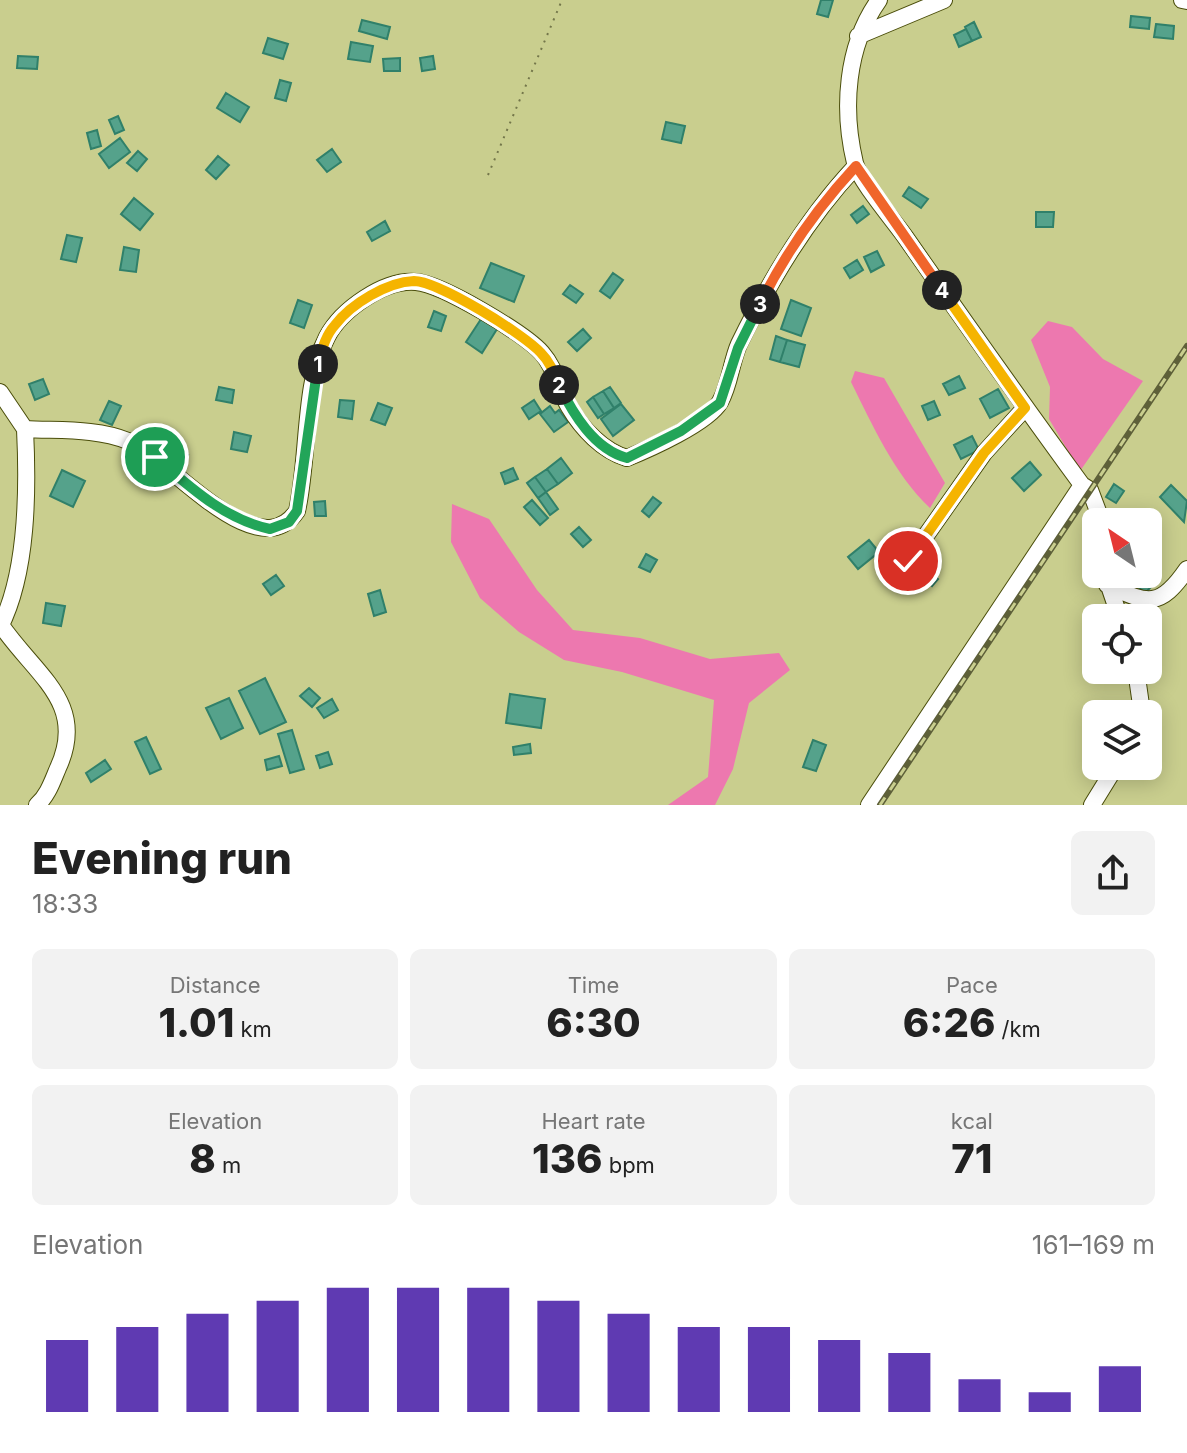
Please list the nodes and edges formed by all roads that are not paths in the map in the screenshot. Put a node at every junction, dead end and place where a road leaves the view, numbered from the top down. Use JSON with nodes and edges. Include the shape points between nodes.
{"nodes":[{"id":1,"x":879,"y":0,"type":"edge"},
{"id":2,"x":944,"y":0,"type":"edge"},
{"id":3,"x":858,"y":36,"type":"junction"},
{"id":4,"x":856,"y":166,"type":"junction"},
{"id":5,"x":0,"y":392,"type":"edge"},
{"id":6,"x":1025,"y":408,"type":"junction"},
{"id":7,"x":25,"y":429,"type":"junction"},
{"id":8,"x":1082,"y":485,"type":"junction"},
{"id":9,"x":1097,"y":508,"type":"edge"},
{"id":10,"x":908,"y":561,"type":"dead end"},
{"id":11,"x":1187,"y":569,"type":"edge"},
{"id":12,"x":1121,"y":588,"type":"edge"},
{"id":13,"x":1,"y":626,"type":"edge"},
{"id":14,"x":1107,"y":780,"type":"edge"},
{"id":15,"x":37,"y":805,"type":"edge"},
{"id":16,"x":869,"y":805,"type":"edge"},
{"id":17,"x":1092,"y":805,"type":"edge"}],
"edges":[{"from":1,"to":3,"type":"street"},
{"from":2,"to":3,"type":"street"},
{"from":3,"to":4,"type":"street","via":[[849,112]]},
{"from":4,"to":6,"type":"street"},
{"from":4,"to":7,"type":"street","via":[[830,194],[772,281],[738,348],[720,403],[681,431],[627,458],[610,454],[570,408],[540,351],[472,306],[413,281],[387,287],[352,308],[326,339],[297,511],[279,527],[260,527],[229,514],[128,440]]},
{"from":5,"to":7,"type":"street"},
{"from":6,"to":8,"type":"street"},
{"from":6,"to":10,"type":"street","via":[[984,453]]},
{"from":7,"to":13,"type":"street","via":[[25,521]]},
{"from":8,"to":9,"type":"street","via":[[1090,490]]},
{"from":8,"to":16,"type":"street"},
{"from":11,"to":12,"type":"street","via":[[1156,599],[1144,602]]},
{"from":13,"to":15,"type":"street","via":[[68,716],[68,747],[46,797]]},
{"from":14,"to":17,"type":"street"}]}
